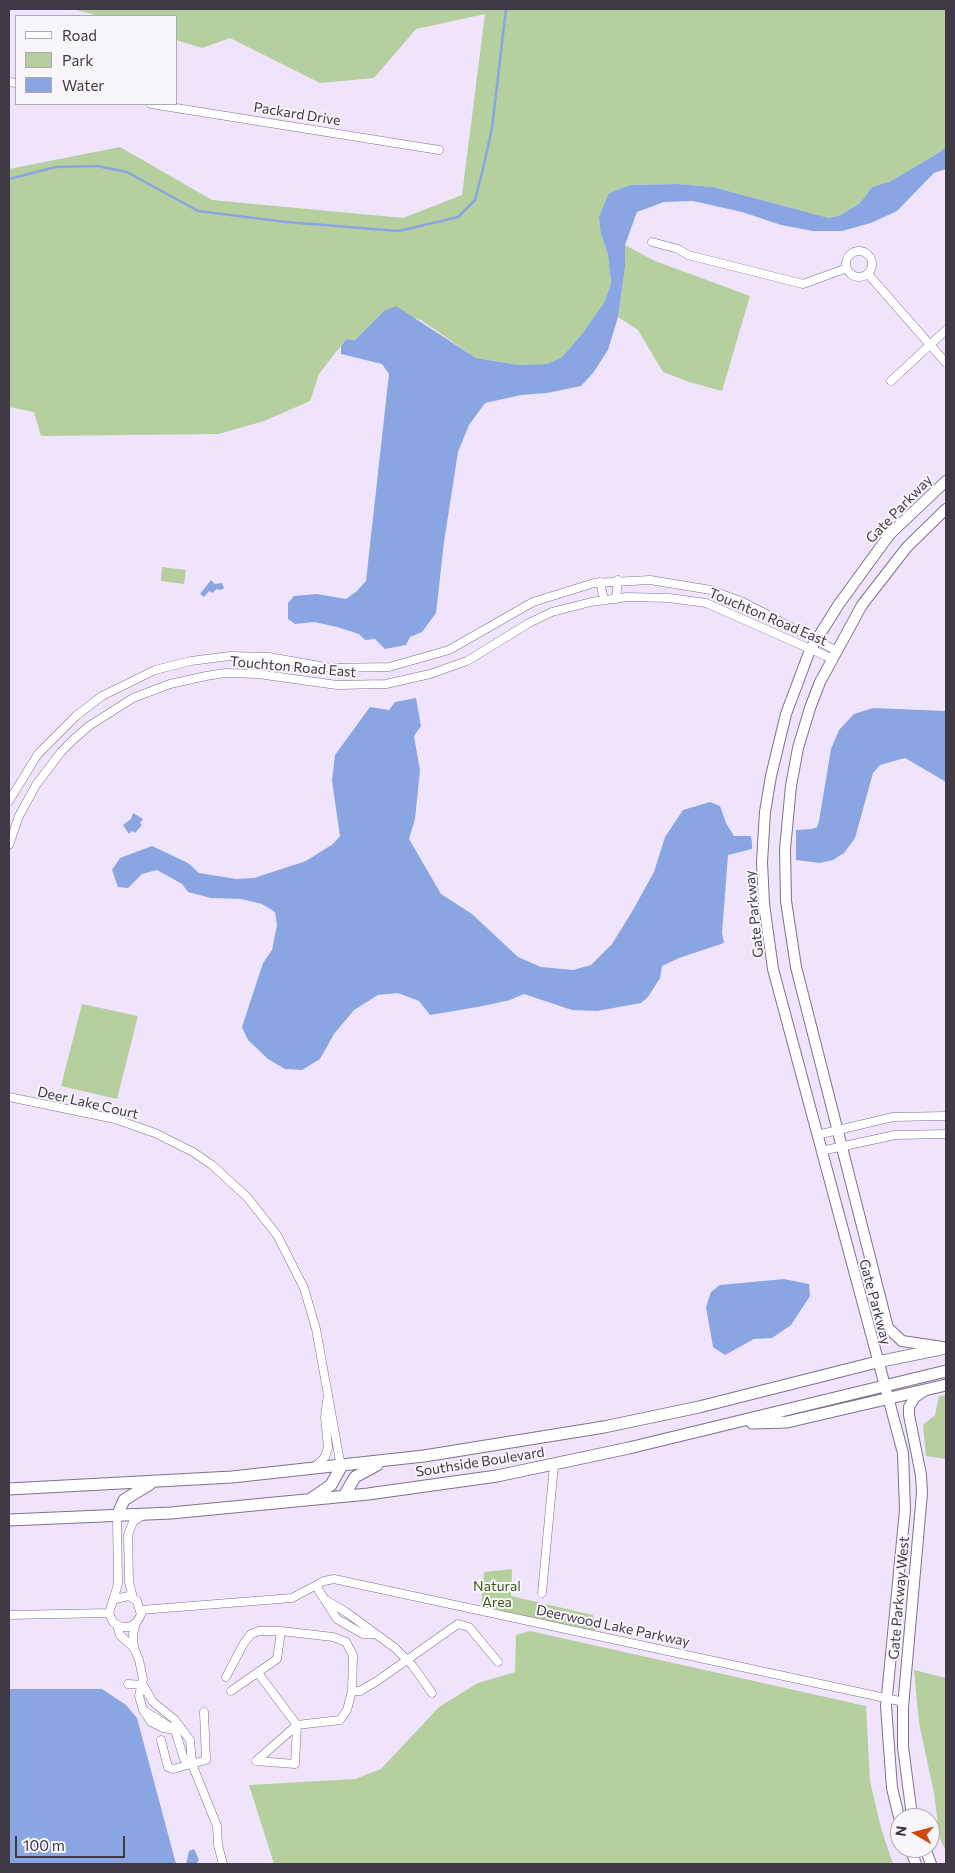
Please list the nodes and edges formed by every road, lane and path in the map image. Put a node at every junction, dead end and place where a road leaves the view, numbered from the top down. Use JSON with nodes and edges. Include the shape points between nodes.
{"nodes":[{"id":1,"x":157,"y":105,"type":"edge"},
{"id":2,"x":439,"y":150,"type":"dead end"},
{"id":3,"x":652,"y":242,"type":"dead end"},
{"id":4,"x":847,"y":268,"type":"junction"},
{"id":5,"x":868,"y":274,"type":"junction"},
{"id":6,"x":946,"y":330,"type":"edge"},
{"id":7,"x":930,"y":345,"type":"junction"},
{"id":8,"x":946,"y":363,"type":"edge"},
{"id":9,"x":891,"y":381,"type":"dead end"},
{"id":10,"x":946,"y":481,"type":"edge"},
{"id":11,"x":946,"y":509,"type":"edge"},
{"id":12,"x":618,"y":580,"type":"junction"},
{"id":13,"x":600,"y":582,"type":"junction"},
{"id":14,"x":616,"y":599,"type":"junction"},
{"id":15,"x":604,"y":600,"type":"junction"},
{"id":16,"x":473,"y":638,"type":"junction"},
{"id":17,"x":813,"y":645,"type":"junction"},
{"id":18,"x":483,"y":651,"type":"junction"},
{"id":19,"x":835,"y":655,"type":"junction"},
{"id":20,"x":259,"y":656,"type":"junction"},
{"id":21,"x":258,"y":674,"type":"junction"},
{"id":22,"x":62,"y":729,"type":"junction"},
{"id":23,"x":51,"y":740,"type":"junction"},
{"id":24,"x":74,"y":740,"type":"junction"},
{"id":25,"x":61,"y":752,"type":"junction"},
{"id":26,"x":9,"y":801,"type":"edge"},
{"id":27,"x":9,"y":845,"type":"edge"},
{"id":28,"x":9,"y":1097,"type":"edge"},
{"id":29,"x":946,"y":1116,"type":"edge"},
{"id":30,"x":837,"y":1130,"type":"junction"},
{"id":31,"x":946,"y":1134,"type":"edge"},
{"id":32,"x":817,"y":1135,"type":"junction"},
{"id":33,"x":842,"y":1146,"type":"junction"},
{"id":34,"x":821,"y":1151,"type":"junction"},
{"id":35,"x":946,"y":1348,"type":"edge"},
{"id":36,"x":877,"y":1362,"type":"junction"},
{"id":37,"x":946,"y":1371,"type":"edge"},
{"id":38,"x":946,"y":1385,"type":"edge"},
{"id":39,"x":884,"y":1386,"type":"junction"},
{"id":40,"x":927,"y":1389,"type":"junction"},
{"id":41,"x":887,"y":1398,"type":"junction"},
{"id":42,"x":327,"y":1401,"type":"junction"},
{"id":43,"x":728,"y":1424,"type":"junction"},
{"id":44,"x":390,"y":1460,"type":"junction"},
{"id":45,"x":554,"y":1465,"type":"junction"},
{"id":46,"x":341,"y":1466,"type":"junction"},
{"id":47,"x":309,"y":1470,"type":"junction"},
{"id":48,"x":921,"y":1475,"type":"junction"},
{"id":49,"x":904,"y":1476,"type":"junction"},
{"id":50,"x":154,"y":1482,"type":"junction"},
{"id":51,"x":9,"y":1489,"type":"edge"},
{"id":52,"x":344,"y":1496,"type":"junction"},
{"id":53,"x":308,"y":1500,"type":"junction"},
{"id":54,"x":143,"y":1515,"type":"junction"},
{"id":55,"x":116,"y":1516,"type":"junction"},
{"id":56,"x":9,"y":1520,"type":"edge"},
{"id":57,"x":900,"y":1560,"type":"junction"},
{"id":58,"x":916,"y":1561,"type":"junction"},
{"id":59,"x":316,"y":1586,"type":"junction"},
{"id":60,"x":542,"y":1594,"type":"dead end"},
{"id":61,"x":133,"y":1598,"type":"junction"},
{"id":62,"x":115,"y":1600,"type":"junction"},
{"id":63,"x":324,"y":1600,"type":"junction"},
{"id":64,"x":141,"y":1610,"type":"junction"},
{"id":65,"x":110,"y":1613,"type":"junction"},
{"id":66,"x":9,"y":1615,"type":"edge"},
{"id":67,"x":353,"y":1617,"type":"junction"},
{"id":68,"x":136,"y":1623,"type":"junction"},
{"id":69,"x":117,"y":1625,"type":"junction"},
{"id":70,"x":350,"y":1626,"type":"junction"},
{"id":71,"x":281,"y":1631,"type":"junction"},
{"id":72,"x":376,"y":1634,"type":"junction"},
{"id":73,"x":134,"y":1648,"type":"junction"},
{"id":74,"x":407,"y":1660,"type":"junction"},
{"id":75,"x":498,"y":1662,"type":"dead end"},
{"id":76,"x":258,"y":1673,"type":"junction"},
{"id":77,"x":226,"y":1677,"type":"dead end"},
{"id":78,"x":128,"y":1684,"type":"dead end"},
{"id":79,"x":143,"y":1685,"type":"junction"},
{"id":80,"x":231,"y":1691,"type":"dead end"},
{"id":81,"x":352,"y":1691,"type":"junction"},
{"id":82,"x":432,"y":1693,"type":"dead end"},
{"id":83,"x":887,"y":1698,"type":"junction"},
{"id":84,"x":904,"y":1702,"type":"junction"},
{"id":85,"x":204,"y":1712,"type":"dead end"},
{"id":86,"x":297,"y":1725,"type":"junction"},
{"id":87,"x":161,"y":1740,"type":"dead end"},
{"id":88,"x":192,"y":1764,"type":"junction"},
{"id":89,"x":897,"y":1808,"type":"edge"},
{"id":90,"x":912,"y":1808,"type":"edge"},
{"id":91,"x":223,"y":1864,"type":"edge"}],
"edges":[{"from":1,"to":2,"type":"street","name":"Packard Drive"},
{"from":3,"to":4,"type":"street","via":[[688,255],[803,284]]},
{"from":4,"to":5,"type":"street","via":[[856,277]]},
{"from":4,"to":5,"type":"street","via":[[850,256],[861,251],[872,263]]},
{"from":5,"to":7,"type":"street"},
{"from":6,"to":7,"type":"street"},
{"from":7,"to":8,"type":"street"},
{"from":7,"to":9,"type":"street"},
{"from":10,"to":17,"type":"main road","name":"Gate Parkway","via":[[890,534],[859,574]]},
{"from":11,"to":19,"type":"main road","name":"Gate Parkway","via":[[907,547],[881,579],[862,605]]},
{"from":12,"to":13,"type":"street","name":"Touchton Road East"},
{"from":12,"to":14,"type":"street"},
{"from":12,"to":17,"type":"street","name":"Touchton Road East","via":[[650,580],[711,590],[743,602]]},
{"from":13,"to":15,"type":"street"},
{"from":13,"to":16,"type":"street","name":"Touchton Road East","via":[[533,602],[499,619]]},
{"from":14,"to":15,"type":"street","name":"Touchton Road East"},
{"from":14,"to":17,"type":"street","name":"Touchton Road East","via":[[662,598],[706,602]]},
{"from":15,"to":18,"type":"street","name":"Touchton Road East","via":[[552,612]]},
{"from":16,"to":18,"type":"street"},
{"from":16,"to":20,"type":"street","name":"Touchton Road East","via":[[435,655],[371,669],[331,668]]},
{"from":17,"to":19,"type":"street","name":"Touchton Road East"},
{"from":17,"to":32,"type":"main road","name":"Gate Parkway","via":[[786,714],[770,778],[762,862],[773,969]]},
{"from":18,"to":21,"type":"street","name":"Touchton Road East","via":[[437,672],[386,684],[337,685]]},
{"from":19,"to":30,"type":"main road","name":"Gate Parkway","via":[[810,708],[798,748],[786,828],[784,879],[796,967]]},
{"from":20,"to":21,"type":"street"},
{"from":20,"to":22,"type":"street","name":"Touchton Road East","via":[[217,656],[155,670],[102,696]]},
{"from":21,"to":24,"type":"street","name":"Touchton Road East","via":[[214,675],[153,690],[120,706]]},
{"from":22,"to":23,"type":"street","name":"Touchton Road East"},
{"from":22,"to":24,"type":"street"},
{"from":23,"to":25,"type":"street"},
{"from":23,"to":26,"type":"street","name":"Touchton Road East","via":[[38,754]]},
{"from":24,"to":25,"type":"street","name":"Touchton Road East"},
{"from":25,"to":27,"type":"street","name":"Touchton Road East","via":[[19,816]]},
{"from":28,"to":42,"type":"street","name":"Deer Lake Court","via":[[138,1126],[193,1152],[230,1180],[263,1214],[295,1266],[316,1329]]},
{"from":29,"to":30,"type":"street","via":[[893,1117]]},
{"from":30,"to":32,"type":"street"},
{"from":30,"to":33,"type":"main road","name":"Gate Parkway"},
{"from":31,"to":33,"type":"street","via":[[902,1134]]},
{"from":32,"to":34,"type":"main road","name":"Gate Parkway"},
{"from":33,"to":34,"type":"street"},
{"from":33,"to":35,"type":"main road","name":"Gate Parkway","via":[[888,1328],[902,1342]]},
{"from":34,"to":36,"type":"main road","name":"Gate Parkway"},
{"from":35,"to":36,"type":"highway","name":"Southside Boulevard"},
{"from":36,"to":39,"type":"main road","name":"Gate Parkway"},
{"from":36,"to":44,"type":"highway","name":"Southside Boulevard","via":[[641,1419]]},
{"from":37,"to":39,"type":"highway","name":"Southside Boulevard"},
{"from":38,"to":40,"type":"highway"},
{"from":39,"to":41,"type":"main road","name":"Gate Parkway West"},
{"from":39,"to":43,"type":"highway","name":"Southside Boulevard"},
{"from":40,"to":41,"type":"highway"},
{"from":40,"to":48,"type":"main road","name":"Gate Parkway West","via":[[915,1397],[908,1415]]},
{"from":41,"to":43,"type":"highway","via":[[787,1422]]},
{"from":41,"to":49,"type":"main road","name":"Gate Parkway West","via":[[903,1453]]},
{"from":42,"to":46,"type":"street","name":"Deer Lake Court","via":[[334,1419]]},
{"from":42,"to":47,"type":"street","name":"Deer Lake Court","via":[[327,1453],[322,1462]]},
{"from":43,"to":45,"type":"highway","name":"Southside Boulevard"},
{"from":44,"to":46,"type":"highway","name":"Southside Boulevard"},
{"from":44,"to":52,"type":"highway","via":[[355,1478]]},
{"from":45,"to":52,"type":"highway","name":"Southside Boulevard","via":[[497,1476]]},
{"from":45,"to":60,"type":"street"},
{"from":46,"to":47,"type":"highway","name":"Southside Boulevard"},
{"from":46,"to":53,"type":"highway","via":[[331,1485]]},
{"from":47,"to":50,"type":"highway","name":"Southside Boulevard"},
{"from":48,"to":49,"type":"main road"},
{"from":48,"to":58,"type":"main road","name":"Gate Parkway West"},
{"from":49,"to":57,"type":"main road","name":"Gate Parkway West","via":[[905,1510]]},
{"from":50,"to":51,"type":"highway","name":"Southside Boulevard"},
{"from":50,"to":55,"type":"highway","via":[[124,1500]]},
{"from":52,"to":53,"type":"highway","name":"Southside Boulevard"},
{"from":53,"to":54,"type":"highway","name":"Southside Boulevard"},
{"from":54,"to":55,"type":"highway","name":"Southside Boulevard"},
{"from":54,"to":61,"type":"street","via":[[133,1522],[128,1535],[129,1582]]},
{"from":55,"to":56,"type":"highway","name":"Southside Boulevard"},
{"from":55,"to":62,"type":"street","via":[[118,1584]]},
{"from":57,"to":58,"type":"main road"},
{"from":57,"to":83,"type":"main road","name":"Gate Parkway West"},
{"from":58,"to":84,"type":"main road","name":"Gate Parkway West"},
{"from":59,"to":63,"type":"street"},
{"from":59,"to":64,"type":"street","name":"Deerwood Lake Parkway","via":[[292,1598]]},
{"from":59,"to":83,"type":"street","name":"Deerwood Lake Parkway","via":[[324,1581],[346,1581]]},
{"from":61,"to":62,"type":"street","via":[[124,1596]]},
{"from":61,"to":64,"type":"street"},
{"from":62,"to":65,"type":"street"},
{"from":63,"to":67,"type":"street"},
{"from":63,"to":70,"type":"street","via":[[337,1619]]},
{"from":64,"to":68,"type":"street"},
{"from":65,"to":66,"type":"street"},
{"from":65,"to":69,"type":"street"},
{"from":67,"to":70,"type":"street"},
{"from":67,"to":72,"type":"street"},
{"from":68,"to":69,"type":"street","via":[[129,1627]]},
{"from":68,"to":73,"type":"street"},
{"from":69,"to":73,"type":"street","via":[[120,1634]]},
{"from":70,"to":72,"type":"street","via":[[363,1634]]},
{"from":71,"to":76,"type":"street","via":[[277,1659]]},
{"from":71,"to":77,"type":"street","via":[[251,1634]]},
{"from":71,"to":81,"type":"street","via":[[333,1637],[346,1642],[353,1655]]},
{"from":72,"to":74,"type":"street"},
{"from":73,"to":79,"type":"street","via":[[142,1668]]},
{"from":74,"to":75,"type":"street","via":[[458,1624],[469,1627]]},
{"from":74,"to":81,"type":"street","via":[[360,1691]]},
{"from":74,"to":82,"type":"street"},
{"from":76,"to":80,"type":"street"},
{"from":76,"to":86,"type":"street"},
{"from":78,"to":79,"type":"street"},
{"from":79,"to":88,"type":"street","via":[[153,1702],[174,1719],[190,1740]]},
{"from":79,"to":88,"type":"street","via":[[139,1696],[143,1710],[152,1722],[175,1730],[184,1759]]},
{"from":81,"to":86,"type":"street","via":[[347,1710],[340,1720]]},
{"from":83,"to":84,"type":"street","name":"Deerwood Lake Parkway"},
{"from":83,"to":89,"type":"main road","name":"Gate Parkway West","via":[[892,1788]]},
{"from":84,"to":90,"type":"main road","name":"Gate Parkway West","via":[[903,1747]]},
{"from":85,"to":88,"type":"street","via":[[206,1760]]},
{"from":86,"to":86,"type":"street","via":[[295,1764],[256,1761],[263,1755]]},
{"from":87,"to":88,"type":"street","via":[[168,1767],[173,1769]]},
{"from":88,"to":91,"type":"street","via":[[217,1826]]}]}
